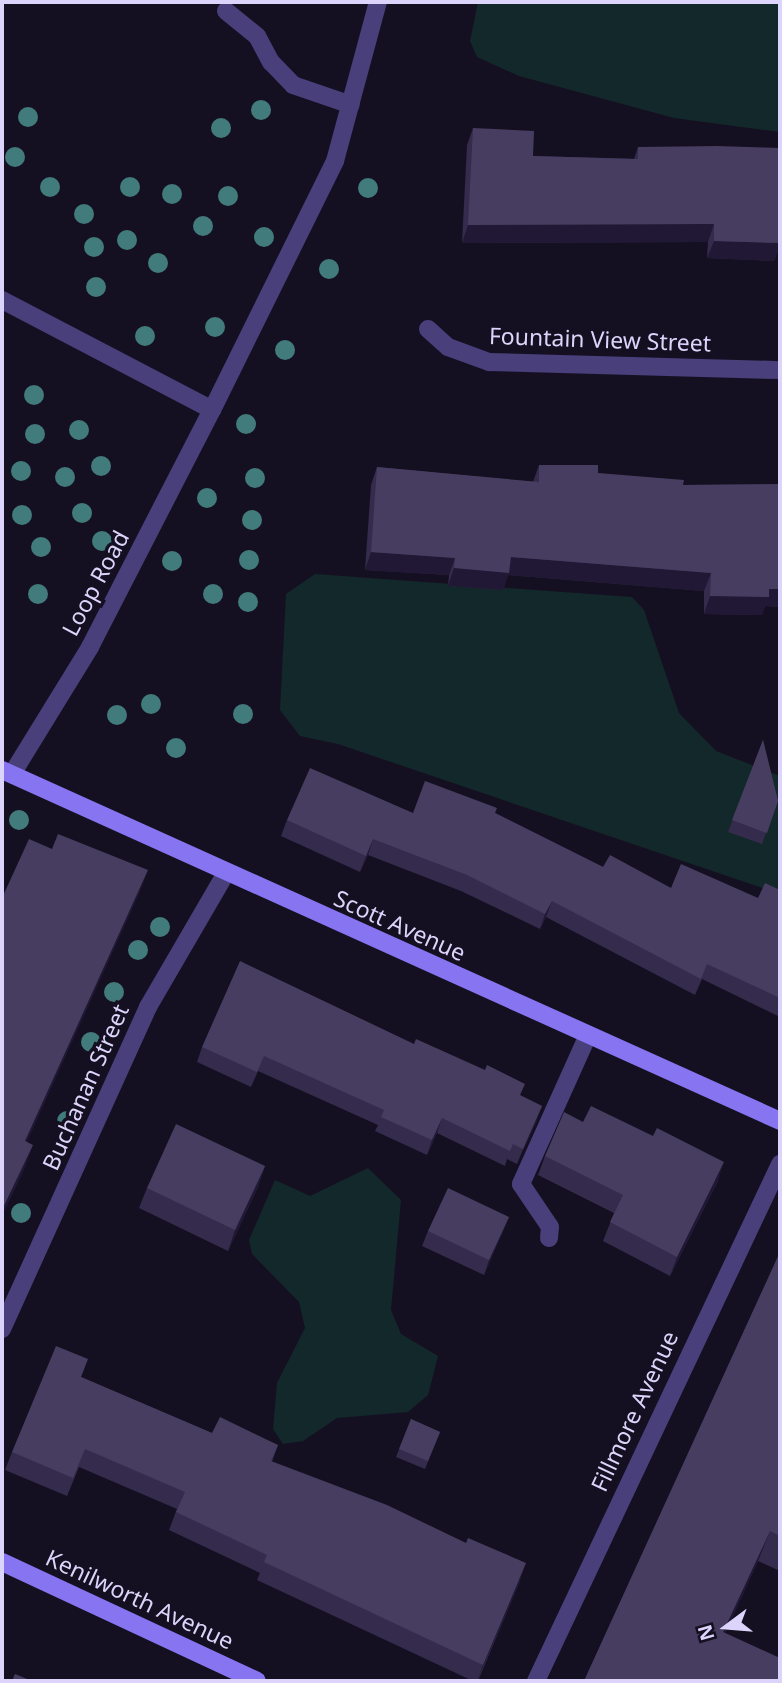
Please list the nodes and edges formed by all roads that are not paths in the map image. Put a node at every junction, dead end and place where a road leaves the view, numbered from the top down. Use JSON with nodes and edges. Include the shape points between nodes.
{"nodes":[{"id":1,"x":378,"y":2,"type":"edge"},
{"id":2,"x":226,"y":11,"type":"dead end"},
{"id":3,"x":351,"y":105,"type":"junction"},
{"id":4,"x":2,"y":300,"type":"edge"},
{"id":5,"x":428,"y":329,"type":"dead end"},
{"id":6,"x":780,"y":370,"type":"edge"},
{"id":7,"x":212,"y":410,"type":"junction"},
{"id":8,"x":7,"y":772,"type":"edge"},
{"id":9,"x":226,"y":873,"type":"junction"},
{"id":10,"x":588,"y":1035,"type":"junction"},
{"id":11,"x":780,"y":1121,"type":"edge"},
{"id":12,"x":780,"y":1164,"type":"edge"},
{"id":13,"x":549,"y":1238,"type":"dead end"},
{"id":14,"x":2,"y":1329,"type":"edge"},
{"id":15,"x":2,"y":1562,"type":"edge"},
{"id":16,"x":257,"y":1681,"type":"edge"},
{"id":17,"x":536,"y":1681,"type":"edge"}],
"edges":[{"from":1,"to":3,"type":"street","name":"Loop Road"},
{"from":2,"to":3,"type":"street","via":[[257,36],[271,62],[293,85]]},
{"from":3,"to":7,"type":"street","name":"Loop Road","via":[[335,162]]},
{"from":4,"to":7,"type":"street"},
{"from":5,"to":6,"type":"street","name":"Fountain View Street","via":[[448,347],[489,362]]},
{"from":7,"to":8,"type":"street","name":"Loop Road","via":[[90,648]]},
{"from":8,"to":9,"type":"main road","name":"Scott Avenue"},
{"from":9,"to":10,"type":"main road","name":"Scott Avenue"},
{"from":9,"to":14,"type":"street","name":"Buchanan Street","via":[[148,1007]]},
{"from":10,"to":11,"type":"main road","name":"Scott Avenue"},
{"from":10,"to":13,"type":"street","via":[[521,1184],[550,1227]]},
{"from":12,"to":17,"type":"street","name":"Fillmore Avenue"},
{"from":15,"to":16,"type":"main road","name":"Kenilworth Avenue"}]}
